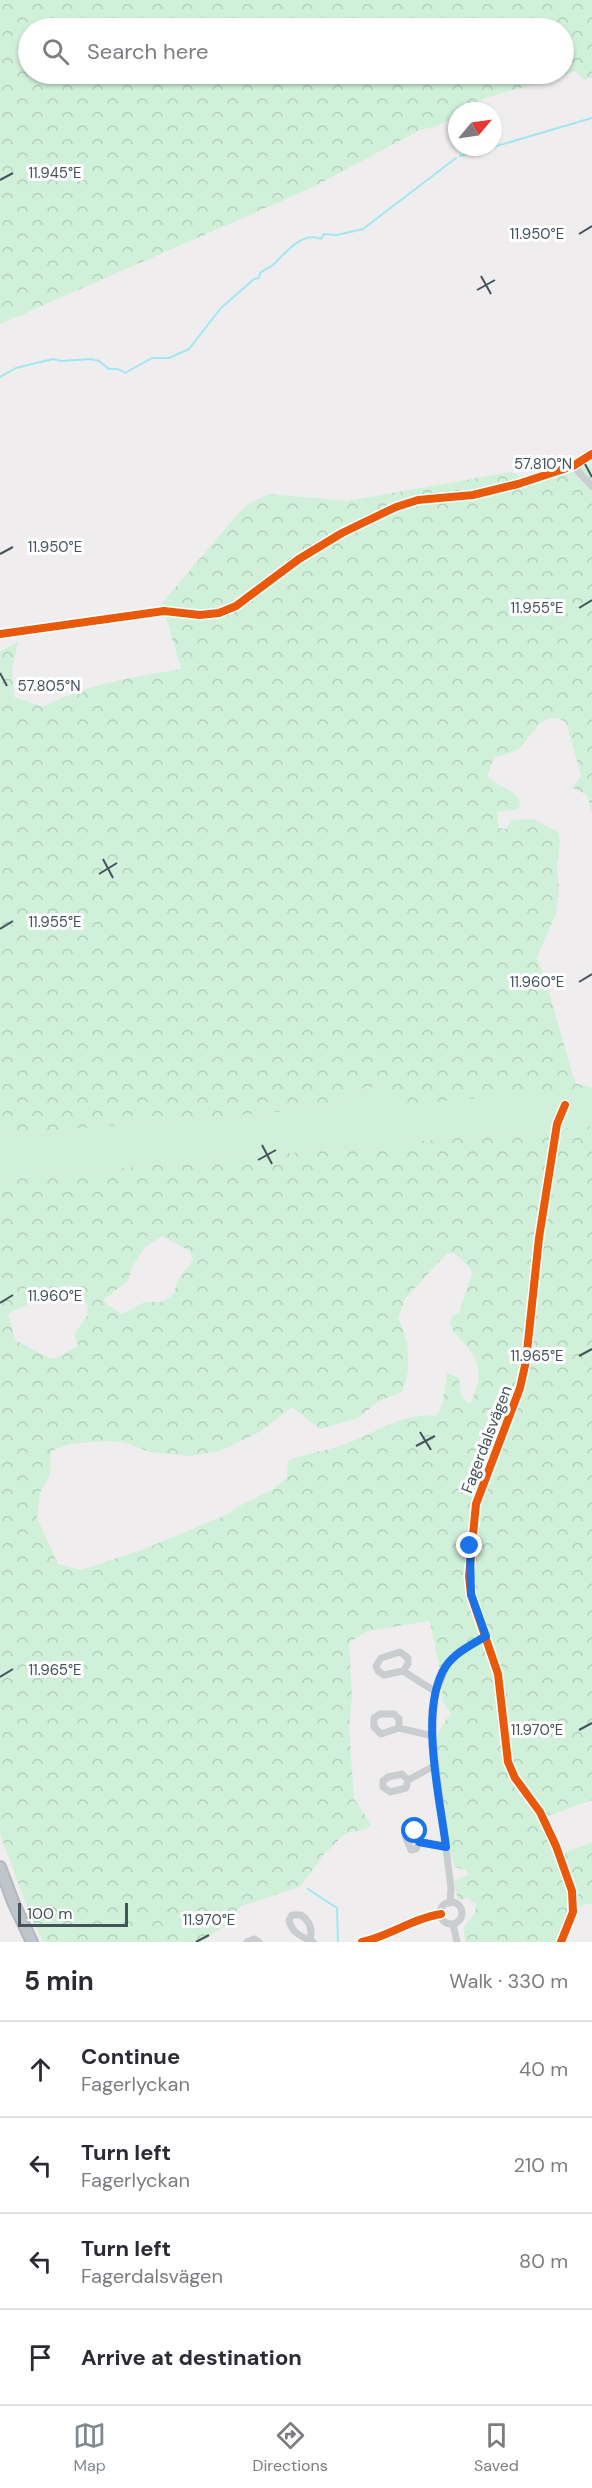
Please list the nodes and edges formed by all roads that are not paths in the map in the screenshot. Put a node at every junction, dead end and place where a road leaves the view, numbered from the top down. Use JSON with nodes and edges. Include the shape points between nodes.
{"nodes":[{"id":1,"x":592,"y":454,"type":"edge"},
{"id":2,"x":573,"y":466,"type":"junction"},
{"id":3,"x":592,"y":486,"type":"edge"},
{"id":4,"x":0,"y":634,"type":"edge"},
{"id":5,"x":565,"y":1105,"type":"dead end"},
{"id":6,"x":486,"y":1636,"type":"junction"},
{"id":7,"x":403,"y":1671,"type":"junction"},
{"id":8,"x":436,"y":1692,"type":"junction"},
{"id":9,"x":399,"y":1728,"type":"dead end"},
{"id":10,"x":432,"y":1736,"type":"junction"},
{"id":11,"x":436,"y":1766,"type":"junction"},
{"id":12,"x":408,"y":1780,"type":"dead end"},
{"id":13,"x":419,"y":1842,"type":"dead end"},
{"id":14,"x":446,"y":1847,"type":"junction"},
{"id":15,"x":0,"y":1867,"type":"edge"},
{"id":16,"x":450,"y":1902,"type":"junction"},
{"id":17,"x":441,"y":1914,"type":"junction"},
{"id":18,"x":453,"y":1924,"type":"junction"},
{"id":19,"x":32,"y":1942,"type":"edge"},
{"id":20,"x":247,"y":1942,"type":"edge"},
{"id":21,"x":260,"y":1942,"type":"edge"},
{"id":22,"x":362,"y":1942,"type":"edge"},
{"id":23,"x":457,"y":1942,"type":"edge"},
{"id":24,"x":561,"y":1942,"type":"edge"}],
"edges":[{"from":1,"to":2,"type":"street"},
{"from":2,"to":3,"type":"street"},
{"from":2,"to":4,"type":"street","via":[[496,490],[418,500],[396,507],[342,533],[236,606],[219,613],[164,611]]},
{"from":5,"to":6,"type":"street","name":"Fagerdalsvägen","via":[[559,1117],[538,1244],[526,1361],[520,1388],[476,1504],[473,1523],[471,1594]]},
{"from":6,"to":8,"type":"street","via":[[456,1655],[446,1667]]},
{"from":6,"to":24,"type":"street","name":"Fagerdalsvägen","via":[[498,1674],[508,1762],[540,1812],[572,1891],[573,1912]]},
{"from":7,"to":7,"type":"street","via":[[384,1675],[376,1666],[381,1658],[399,1652],[408,1658]]},
{"from":7,"to":8,"type":"street"},
{"from":8,"to":10,"type":"street"},
{"from":9,"to":10,"type":"street"},
{"from":10,"to":11,"type":"street"},
{"from":11,"to":12,"type":"street"},
{"from":11,"to":14,"type":"street"},
{"from":13,"to":14,"type":"street"},
{"from":14,"to":16,"type":"street","via":[[452,1888]]},
{"from":15,"to":19,"type":"highway"},
{"from":16,"to":17,"type":"street","via":[[443,1906]]},
{"from":16,"to":18,"type":"street","via":[[462,1912]]},
{"from":17,"to":18,"type":"street","via":[[444,1922]]},
{"from":17,"to":22,"type":"street","via":[[426,1916],[388,1935]]},
{"from":18,"to":23,"type":"street"},
{"from":20,"to":21,"type":"street"}]}
